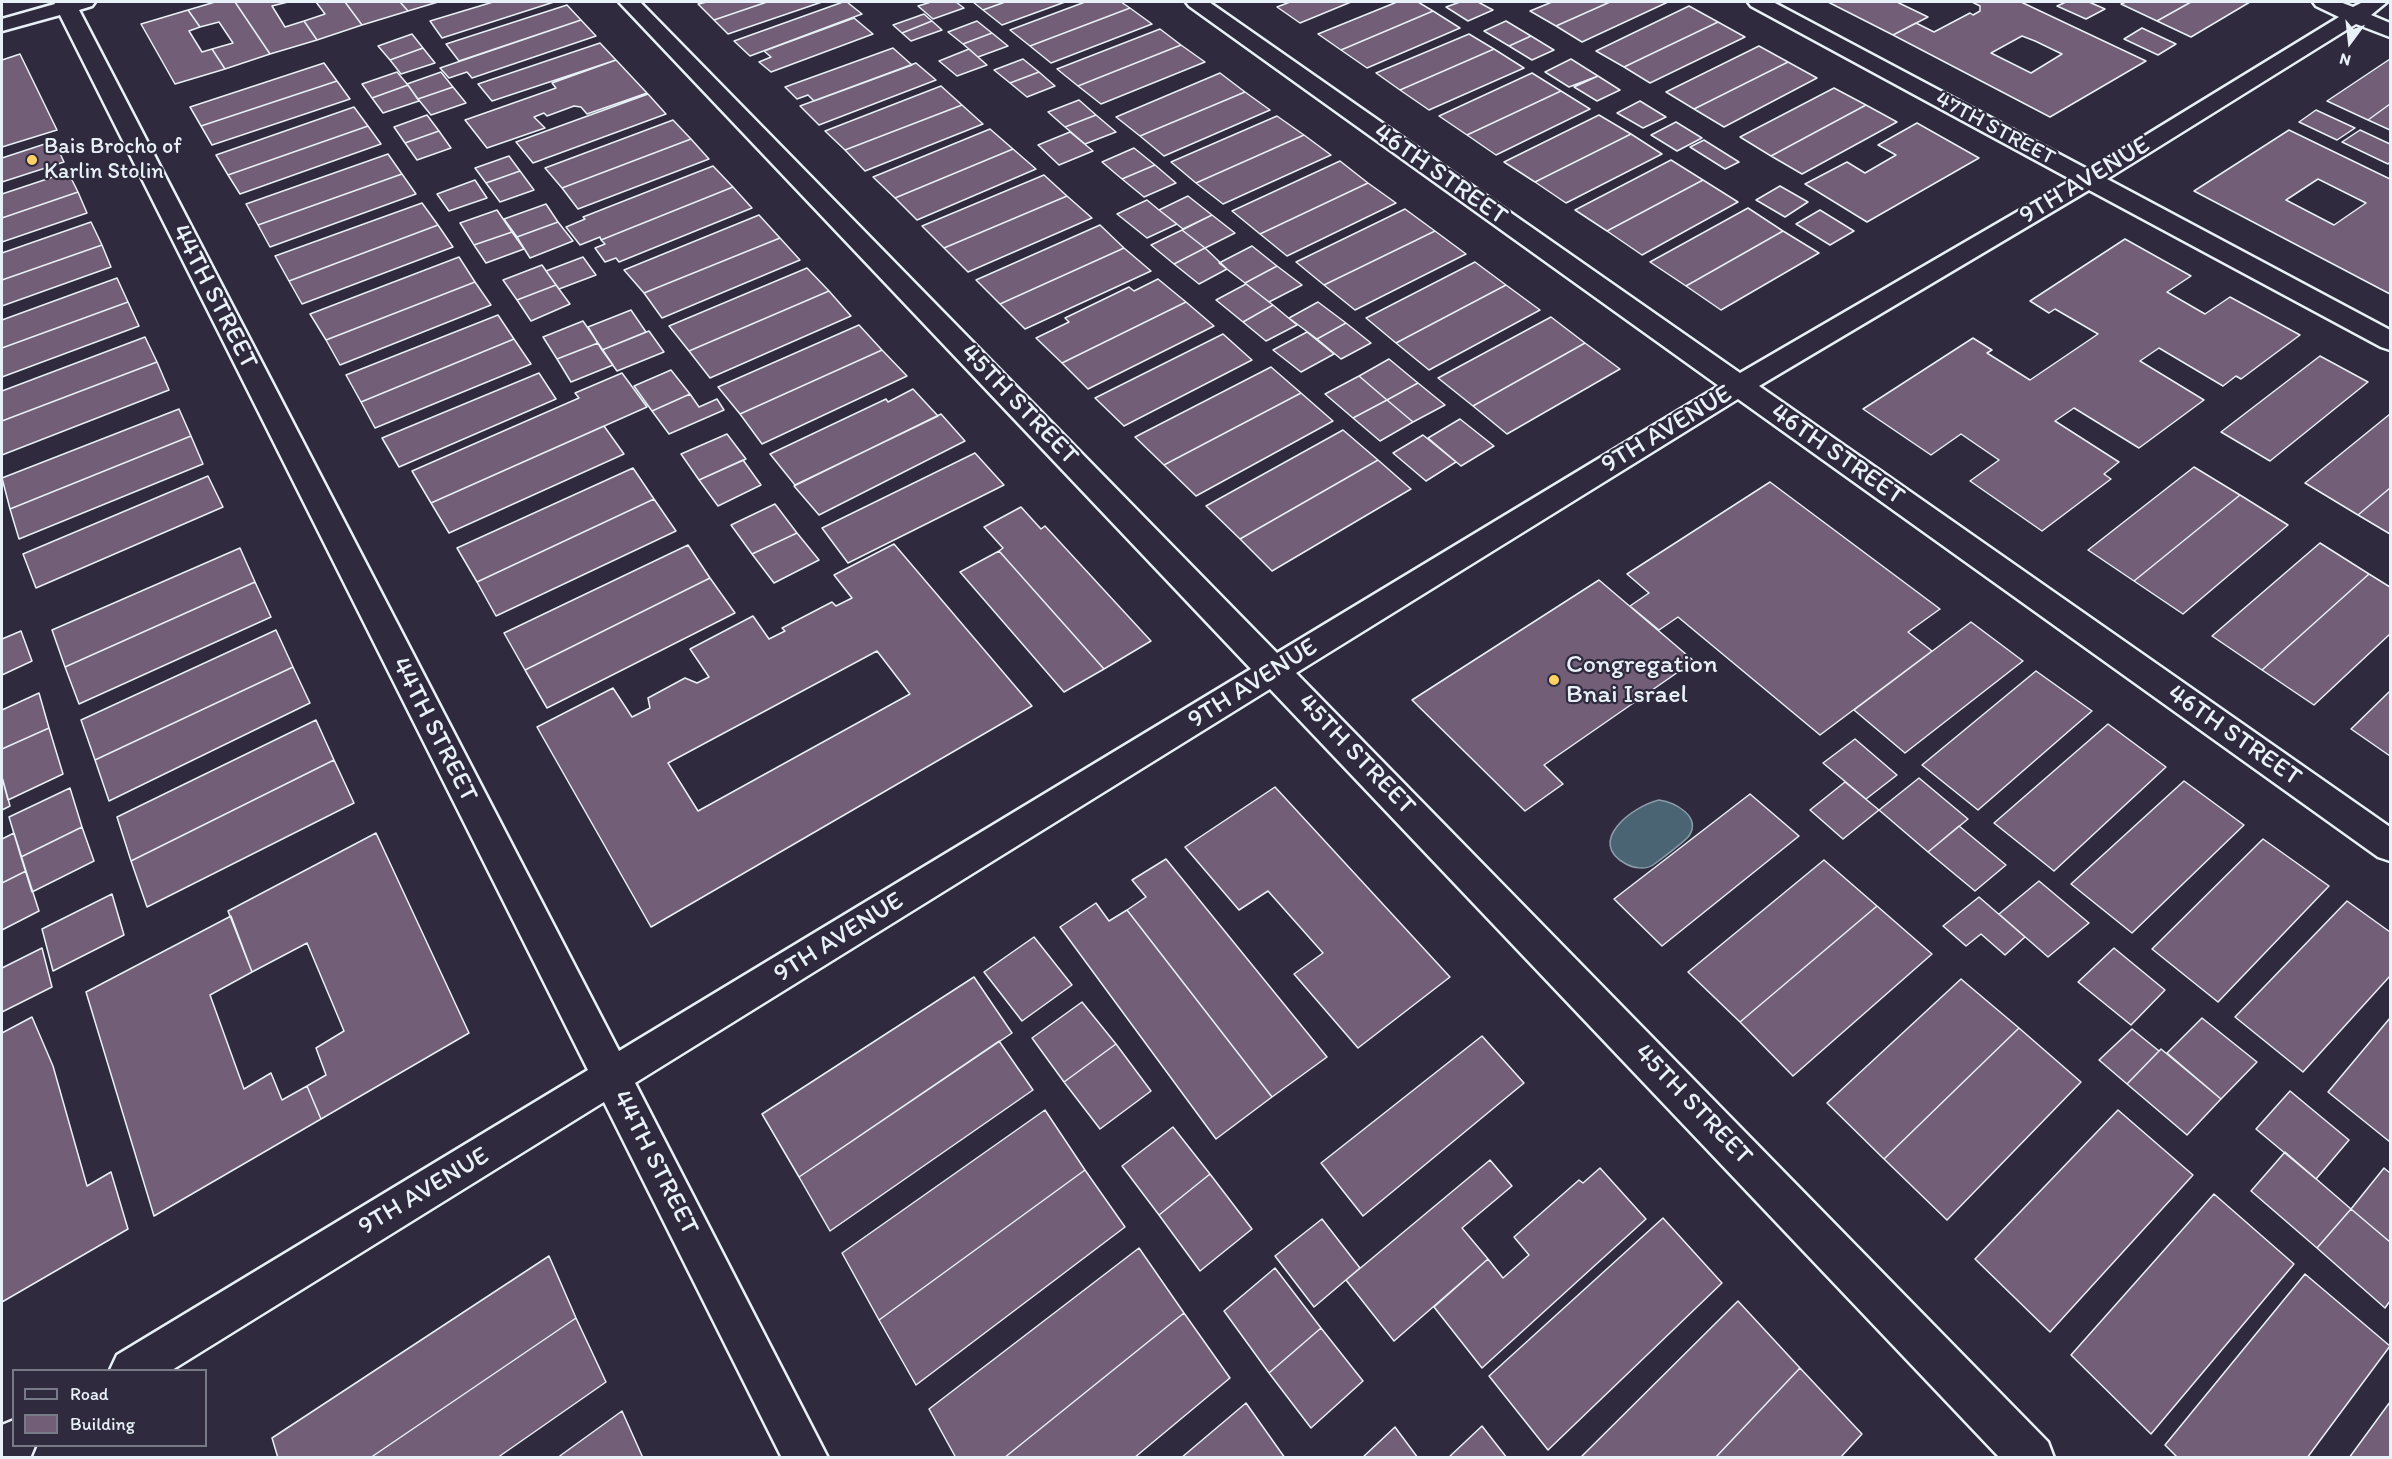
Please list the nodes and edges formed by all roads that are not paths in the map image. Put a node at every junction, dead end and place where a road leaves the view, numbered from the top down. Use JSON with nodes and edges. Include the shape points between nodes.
{"nodes":[{"id":1,"x":629,"y":2,"type":"edge"},
{"id":2,"x":1196,"y":2,"type":"edge"},
{"id":3,"x":1758,"y":2,"type":"edge"},
{"id":4,"x":2323,"y":2,"type":"edge"},
{"id":5,"x":72,"y":3,"type":"edge"},
{"id":6,"x":2366,"y":8,"type":"edge"},
{"id":7,"x":2,"y":26,"type":"edge"},
{"id":8,"x":2391,"y":31,"type":"edge"},
{"id":9,"x":2089,"y":180,"type":"junction"},
{"id":10,"x":2391,"y":341,"type":"edge"},
{"id":11,"x":1739,"y":386,"type":"junction"},
{"id":12,"x":1275,"y":670,"type":"junction"},
{"id":13,"x":2391,"y":846,"type":"edge"},
{"id":14,"x":612,"y":1077,"type":"junction"},
{"id":15,"x":135,"y":1369,"type":"edge"},
{"id":16,"x":806,"y":1458,"type":"edge"},
{"id":17,"x":2032,"y":1458,"type":"edge"}],
"edges":[{"from":1,"to":12,"type":"street","name":"45TH STREET"},
{"from":2,"to":11,"type":"street","name":"46TH STREET"},
{"from":3,"to":9,"type":"street","name":"47TH STREET"},
{"from":4,"to":6,"type":"street"},
{"from":5,"to":7,"type":"street"},
{"from":5,"to":14,"type":"street","name":"44TH STREET"},
{"from":6,"to":8,"type":"street"},
{"from":6,"to":9,"type":"street","name":"9TH AVENUE"},
{"from":9,"to":10,"type":"street","name":"47TH STREET"},
{"from":9,"to":11,"type":"street","name":"9TH AVENUE"},
{"from":11,"to":12,"type":"street","name":"9TH AVENUE"},
{"from":11,"to":13,"type":"street","name":"46TH STREET"},
{"from":12,"to":14,"type":"street","name":"9TH AVENUE"},
{"from":12,"to":17,"type":"street","name":"45TH STREET"},
{"from":14,"to":15,"type":"street","name":"9TH AVENUE"},
{"from":14,"to":16,"type":"street","name":"44TH STREET"}]}
